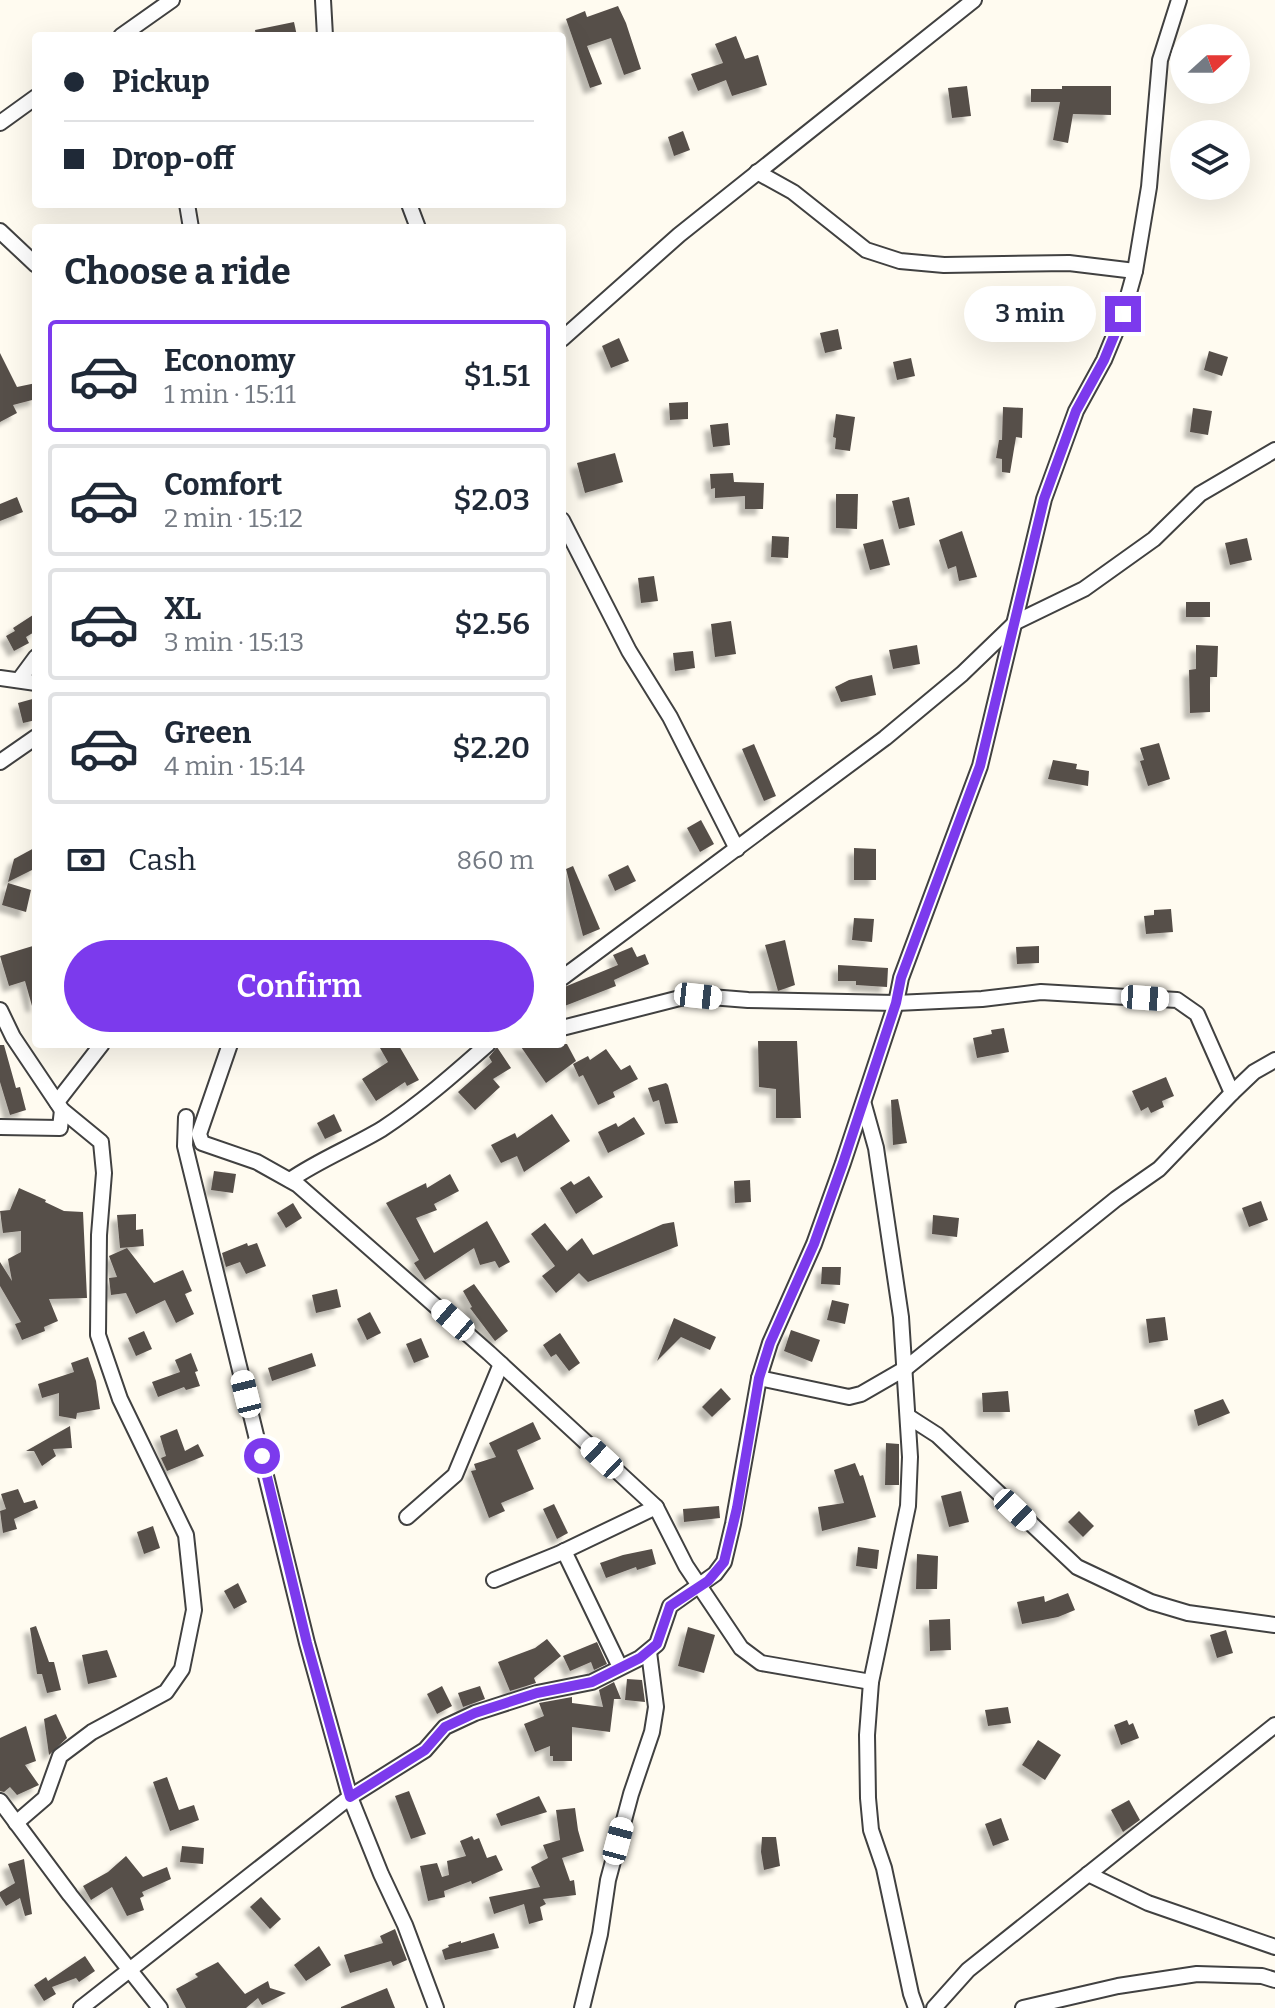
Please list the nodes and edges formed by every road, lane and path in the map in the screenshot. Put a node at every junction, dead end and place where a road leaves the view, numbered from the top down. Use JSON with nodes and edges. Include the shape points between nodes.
{"nodes":[{"id":1,"x":172,"y":0,"type":"edge"},
{"id":2,"x":323,"y":0,"type":"edge"},
{"id":3,"x":974,"y":0,"type":"edge"},
{"id":4,"x":1179,"y":0,"type":"edge"},
{"id":5,"x":127,"y":32,"type":"edge"},
{"id":6,"x":325,"y":32,"type":"edge"},
{"id":7,"x":32,"y":100,"type":"edge"},
{"id":8,"x":0,"y":123,"type":"edge"},
{"id":9,"x":757,"y":172,"type":"junction"},
{"id":10,"x":0,"y":231,"type":"edge"},
{"id":11,"x":32,"y":261,"type":"edge"},
{"id":12,"x":1135,"y":271,"type":"junction"},
{"id":13,"x":566,"y":335,"type":"edge"},
{"id":14,"x":1275,"y":450,"type":"edge"},
{"id":15,"x":566,"y":528,"type":"edge"},
{"id":16,"x":1016,"y":622,"type":"junction"},
{"id":17,"x":32,"y":662,"type":"edge"},
{"id":18,"x":0,"y":678,"type":"edge"},
{"id":19,"x":19,"y":680,"type":"junction"},
{"id":20,"x":32,"y":682,"type":"edge"},
{"id":21,"x":32,"y":740,"type":"edge"},
{"id":22,"x":0,"y":762,"type":"edge"},
{"id":23,"x":737,"y":849,"type":"junction"},
{"id":24,"x":566,"y":975,"type":"edge"},
{"id":25,"x":896,"y":1003,"type":"junction"},
{"id":26,"x":0,"y":1010,"type":"edge"},
{"id":27,"x":566,"y":1027,"type":"edge"},
{"id":28,"x":99,"y":1048,"type":"edge"},
{"id":29,"x":229,"y":1048,"type":"edge"},
{"id":30,"x":483,"y":1048,"type":"edge"},
{"id":31,"x":1275,"y":1060,"type":"edge"},
{"id":32,"x":1232,"y":1093,"type":"junction"},
{"id":33,"x":864,"y":1105,"type":"junction"},
{"id":34,"x":60,"y":1106,"type":"junction"},
{"id":35,"x":186,"y":1117,"type":"dead end"},
{"id":36,"x":0,"y":1127,"type":"edge"},
{"id":37,"x":290,"y":1180,"type":"junction"},
{"id":38,"x":501,"y":1364,"type":"junction"},
{"id":39,"x":906,"y":1368,"type":"junction"},
{"id":40,"x":759,"y":1378,"type":"junction"},
{"id":41,"x":909,"y":1417,"type":"junction"},
{"id":42,"x":656,"y":1507,"type":"junction"},
{"id":43,"x":407,"y":1517,"type":"dead end"},
{"id":44,"x":564,"y":1551,"type":"junction"},
{"id":45,"x":494,"y":1580,"type":"dead end"},
{"id":46,"x":701,"y":1586,"type":"junction"},
{"id":47,"x":1275,"y":1625,"type":"edge"},
{"id":48,"x":649,"y":1652,"type":"junction"},
{"id":49,"x":620,"y":1667,"type":"junction"},
{"id":50,"x":871,"y":1682,"type":"junction"},
{"id":51,"x":1275,"y":1725,"type":"edge"},
{"id":52,"x":350,"y":1797,"type":"junction"},
{"id":53,"x":0,"y":1801,"type":"edge"},
{"id":54,"x":16,"y":1823,"type":"junction"},
{"id":55,"x":1088,"y":1874,"type":"junction"},
{"id":56,"x":1275,"y":1947,"type":"edge"},
{"id":57,"x":129,"y":1970,"type":"junction"},
{"id":58,"x":1275,"y":1980,"type":"edge"},
{"id":59,"x":1073,"y":2003,"type":"edge"},
{"id":60,"x":81,"y":2008,"type":"edge"},
{"id":61,"x":160,"y":2008,"type":"edge"},
{"id":62,"x":436,"y":2008,"type":"edge"},
{"id":63,"x":582,"y":2008,"type":"edge"},
{"id":64,"x":916,"y":2008,"type":"edge"},
{"id":65,"x":934,"y":2008,"type":"edge"},
{"id":66,"x":1023,"y":2008,"type":"edge"}],
"edges":[{"from":1,"to":5,"type":"street"},
{"from":2,"to":6,"type":"street"},
{"from":3,"to":9,"type":"street"},
{"from":4,"to":12,"type":"street","via":[[1160,60],[1149,187]]},
{"from":7,"to":8,"type":"street"},
{"from":9,"to":12,"type":"street","via":[[793,192],[866,250],[900,261],[1069,263]]},
{"from":9,"to":13,"type":"street"},
{"from":10,"to":11,"type":"street"},
{"from":12,"to":16,"type":"street","via":[[1123,314],[1076,411],[1044,499]]},
{"from":14,"to":16,"type":"street","via":[[1200,494],[1154,539],[1084,589]]},
{"from":15,"to":23,"type":"street"},
{"from":16,"to":23,"type":"street","via":[[885,738]]},
{"from":16,"to":25,"type":"street","via":[[980,766]]},
{"from":17,"to":19,"type":"street"},
{"from":18,"to":19,"type":"street"},
{"from":19,"to":20,"type":"street"},
{"from":21,"to":22,"type":"street"},
{"from":23,"to":24,"type":"street"},
{"from":25,"to":27,"type":"street","via":[[698,996]]},
{"from":25,"to":32,"type":"street","via":[[1041,992],[1177,1000],[1197,1014]]},
{"from":25,"to":33,"type":"street"},
{"from":26,"to":34,"type":"street"},
{"from":28,"to":34,"type":"street"},
{"from":29,"to":37,"type":"street","via":[[199,1140]]},
{"from":30,"to":37,"type":"street","via":[[381,1129]]},
{"from":31,"to":32,"type":"street"},
{"from":32,"to":39,"type":"street","via":[[1159,1169]]},
{"from":33,"to":39,"type":"street","via":[[888,1219]]},
{"from":33,"to":40,"type":"street"},
{"from":34,"to":36,"type":"street","via":[[60,1128]]},
{"from":34,"to":54,"type":"street","via":[[101,1142],[98,1335],[120,1399],[186,1535],[194,1610],[182,1669],[166,1692],[92,1732],[60,1756],[45,1798]]},
{"from":35,"to":52,"type":"street","via":[[185,1146]]},
{"from":37,"to":38,"type":"street"},
{"from":38,"to":42,"type":"street"},
{"from":38,"to":43,"type":"street","via":[[455,1475]]},
{"from":39,"to":40,"type":"street","via":[[849,1397]]},
{"from":39,"to":41,"type":"street"},
{"from":40,"to":46,"type":"street","via":[[724,1562]]},
{"from":41,"to":47,"type":"street","via":[[937,1435],[1077,1567],[1114,1587],[1188,1613]]},
{"from":41,"to":50,"type":"street","via":[[908,1506]]},
{"from":42,"to":44,"type":"street"},
{"from":42,"to":46,"type":"street"},
{"from":44,"to":45,"type":"street"},
{"from":44,"to":49,"type":"street"},
{"from":46,"to":48,"type":"street","via":[[670,1606]]},
{"from":46,"to":50,"type":"street","via":[[752,1658]]},
{"from":48,"to":49,"type":"street"},
{"from":48,"to":63,"type":"street","via":[[656,1707],[652,1732],[612,1867]]},
{"from":49,"to":52,"type":"street","via":[[592,1682],[537,1693],[445,1727],[425,1750]]},
{"from":50,"to":64,"type":"street","via":[[871,1830]]},
{"from":51,"to":55,"type":"street"},
{"from":52,"to":57,"type":"street"},
{"from":52,"to":62,"type":"street"},
{"from":53,"to":54,"type":"street"},
{"from":54,"to":57,"type":"street"},
{"from":55,"to":56,"type":"street","via":[[1148,1903]]},
{"from":55,"to":65,"type":"street","via":[[968,1970]]},
{"from":57,"to":60,"type":"street"},
{"from":57,"to":61,"type":"street"},
{"from":58,"to":59,"type":"street","via":[[1197,1974],[1118,1986]]},
{"from":59,"to":66,"type":"street"}]}
